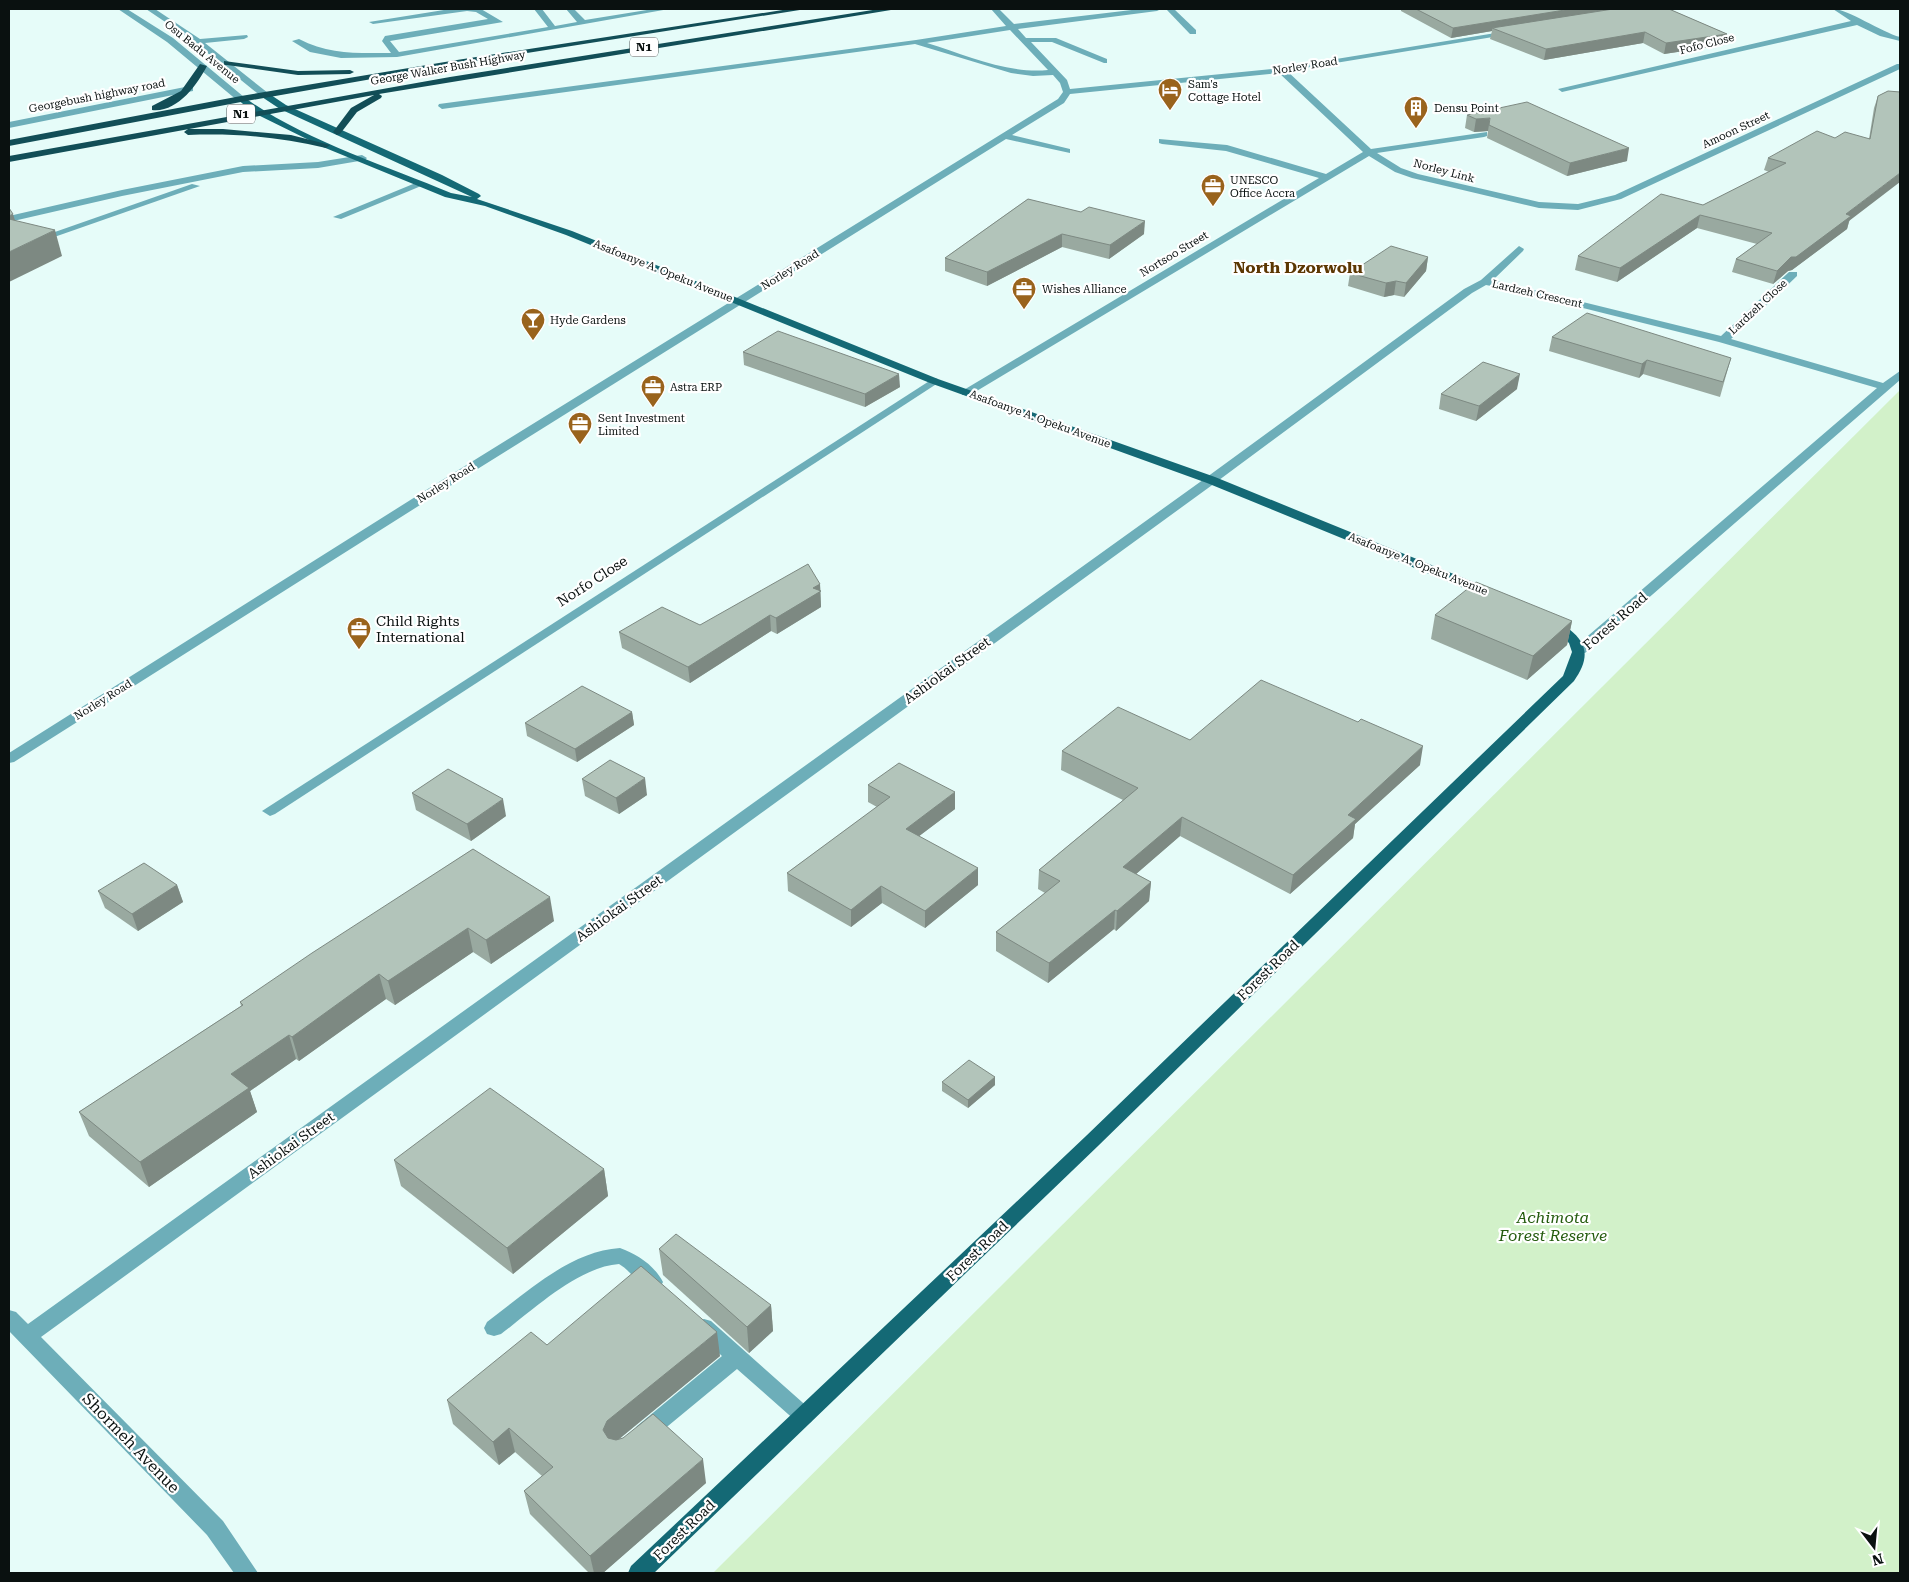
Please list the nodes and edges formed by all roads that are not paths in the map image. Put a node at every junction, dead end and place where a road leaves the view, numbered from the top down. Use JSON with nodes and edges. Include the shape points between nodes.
{"nodes":[{"id":1,"x":122,"y":9,"type":"edge"},
{"id":2,"x":150,"y":9,"type":"edge"},
{"id":3,"x":465,"y":9,"type":"edge"},
{"id":4,"x":469,"y":9,"type":"edge"},
{"id":5,"x":538,"y":9,"type":"edge"},
{"id":6,"x":570,"y":9,"type":"edge"},
{"id":7,"x":665,"y":9,"type":"edge"},
{"id":8,"x":802,"y":9,"type":"edge"},
{"id":9,"x":893,"y":9,"type":"edge"},
{"id":10,"x":995,"y":9,"type":"edge"},
{"id":11,"x":1157,"y":9,"type":"edge"},
{"id":12,"x":1170,"y":9,"type":"edge"},
{"id":13,"x":1837,"y":9,"type":"edge"},
{"id":14,"x":681,"y":18,"type":"dead end"},
{"id":15,"x":495,"y":20,"type":"junction"},
{"id":16,"x":373,"y":22,"type":"dead end"},
{"id":17,"x":1858,"y":22,"type":"junction"},
{"id":18,"x":583,"y":23,"type":"junction"},
{"id":19,"x":1012,"y":27,"type":"junction"},
{"id":20,"x":554,"y":28,"type":"junction"},
{"id":21,"x":1525,"y":30,"type":"edge"},
{"id":22,"x":1193,"y":32,"type":"dead end"},
{"id":23,"x":517,"y":34,"type":"junction"},
{"id":24,"x":244,"y":37,"type":"dead end"},
{"id":25,"x":1900,"y":39,"type":"edge"},
{"id":26,"x":1026,"y":40,"type":"junction"},
{"id":27,"x":199,"y":41,"type":"junction"},
{"id":28,"x":296,"y":41,"type":"dead end"},
{"id":29,"x":914,"y":42,"type":"junction"},
{"id":30,"x":541,"y":49,"type":"junction"},
{"id":31,"x":397,"y":55,"type":"junction"},
{"id":32,"x":1104,"y":61,"type":"dead end"},
{"id":33,"x":456,"y":62,"type":"junction"},
{"id":34,"x":227,"y":63,"type":"junction"},
{"id":35,"x":203,"y":66,"type":"junction"},
{"id":36,"x":1900,"y":66,"type":"edge"},
{"id":37,"x":1281,"y":70,"type":"junction"},
{"id":38,"x":1055,"y":72,"type":"junction"},
{"id":39,"x":190,"y":89,"type":"junction"},
{"id":40,"x":396,"y":89,"type":"junction"},
{"id":41,"x":1562,"y":89,"type":"dead end"},
{"id":42,"x":1067,"y":92,"type":"junction"},
{"id":43,"x":265,"y":95,"type":"junction"},
{"id":44,"x":241,"y":99,"type":"junction"},
{"id":45,"x":442,"y":106,"type":"dead end"},
{"id":46,"x":283,"y":107,"type":"junction"},
{"id":47,"x":257,"y":111,"type":"junction"},
{"id":48,"x":113,"y":123,"type":"junction"},
{"id":49,"x":9,"y":125,"type":"edge"},
{"id":50,"x":337,"y":132,"type":"junction"},
{"id":51,"x":1484,"y":134,"type":"edge"},
{"id":52,"x":1005,"y":136,"type":"junction"},
{"id":53,"x":9,"y":142,"type":"edge"},
{"id":54,"x":1162,"y":142,"type":"dead end"},
{"id":55,"x":87,"y":144,"type":"junction"},
{"id":56,"x":326,"y":145,"type":"junction"},
{"id":57,"x":1067,"y":151,"type":"dead end"},
{"id":58,"x":1369,"y":152,"type":"junction"},
{"id":59,"x":362,"y":158,"type":"junction"},
{"id":60,"x":9,"y":159,"type":"edge"},
{"id":61,"x":243,"y":169,"type":"junction"},
{"id":62,"x":1327,"y":178,"type":"junction"},
{"id":63,"x":421,"y":184,"type":"junction"},
{"id":64,"x":488,"y":204,"type":"junction"},
{"id":65,"x":1578,"y":207,"type":"joint"},
{"id":66,"x":338,"y":216,"type":"dead end"},
{"id":67,"x":9,"y":219,"type":"edge"},
{"id":68,"x":23,"y":243,"type":"edge"},
{"id":69,"x":1519,"y":249,"type":"dead end"},
{"id":70,"x":1793,"y":274,"type":"edge"},
{"id":71,"x":1485,"y":282,"type":"junction"},
{"id":72,"x":739,"y":301,"type":"junction"},
{"id":73,"x":1723,"y":340,"type":"junction"},
{"id":74,"x":1900,"y":374,"type":"edge"},
{"id":75,"x":934,"y":381,"type":"junction"},
{"id":76,"x":1886,"y":387,"type":"junction"},
{"id":77,"x":966,"y":393,"type":"junction"},
{"id":78,"x":1211,"y":480,"type":"junction"},
{"id":79,"x":1503,"y":600,"type":"edge"},
{"id":80,"x":1543,"y":617,"type":"edge"},
{"id":81,"x":1580,"y":650,"type":"junction"},
{"id":82,"x":9,"y":759,"type":"edge"},
{"id":83,"x":270,"y":810,"type":"dead end"},
{"id":84,"x":665,"y":1292,"type":"edge"},
{"id":85,"x":686,"y":1311,"type":"edge"},
{"id":86,"x":9,"y":1318,"type":"edge"},
{"id":87,"x":494,"y":1328,"type":"dead end"},
{"id":88,"x":27,"y":1336,"type":"junction"},
{"id":89,"x":737,"y":1356,"type":"junction"},
{"id":90,"x":804,"y":1416,"type":"junction"},
{"id":91,"x":627,"y":1447,"type":"edge"},
{"id":92,"x":246,"y":1573,"type":"edge"},
{"id":93,"x":639,"y":1573,"type":"edge"}],
"edges":[{"from":1,"to":35,"type":"street","name":"Osu Badu Avenue"},
{"from":2,"to":27,"type":"street","name":"Osu Badu Avenue"},
{"from":3,"to":16,"type":"street"},
{"from":4,"to":15,"type":"street","via":[[478,10]]},
{"from":5,"to":20,"type":"street"},
{"from":6,"to":18,"type":"street"},
{"from":7,"to":18,"type":"street"},
{"from":8,"to":30,"type":"highway","name":"George Walker Bush Highway","number":"N1"},
{"from":9,"to":40,"type":"highway","name":"George Walker Bush Highway","number":"N1","via":[[678,41]]},
{"from":10,"to":19,"type":"street"},
{"from":11,"to":19,"type":"street"},
{"from":12,"to":22,"type":"street"},
{"from":13,"to":17,"type":"street"},
{"from":14,"to":30,"type":"highway"},
{"from":15,"to":23,"type":"street"},
{"from":15,"to":31,"type":"street","via":[[388,38],[386,40]]},
{"from":17,"to":25,"type":"street","via":[[1888,37]]},
{"from":17,"to":41,"type":"street","name":"Fofo Close"},
{"from":18,"to":20,"type":"street"},
{"from":19,"to":26,"type":"street"},
{"from":19,"to":29,"type":"street"},
{"from":20,"to":23,"type":"street"},
{"from":21,"to":37,"type":"street","name":"Norley Road"},
{"from":23,"to":31,"type":"street"},
{"from":24,"to":27,"type":"street"},
{"from":26,"to":32,"type":"street","via":[[1054,40]]},
{"from":26,"to":38,"type":"street"},
{"from":27,"to":34,"type":"street","name":"Osu Badu Avenue"},
{"from":28,"to":31,"type":"street","via":[[313,50],[341,56]]},
{"from":29,"to":38,"type":"street","via":[[1011,72]]},
{"from":29,"to":45,"type":"street"},
{"from":30,"to":33,"type":"highway","name":"George Walker Bush Highway","number":"N1"},
{"from":33,"to":34,"type":"highway","via":[[298,73]]},
{"from":33,"to":43,"type":"highway","name":"George Walker Bush Highway","number":"N1"},
{"from":34,"to":43,"type":"street","name":"Osu Badu Avenue"},
{"from":35,"to":39,"type":"highway"},
{"from":35,"to":44,"type":"street","name":"Osu Badu Avenue"},
{"from":36,"to":65,"type":"street","name":"Amoon Street","via":[[1618,197]]},
{"from":37,"to":42,"type":"street","name":"Norley Road"},
{"from":37,"to":58,"type":"street","name":"Norley Link"},
{"from":38,"to":42,"type":"street","via":[[1064,82]]},
{"from":39,"to":48,"type":"highway","via":[[171,102]]},
{"from":39,"to":49,"type":"street","name":"Georgebush highway road"},
{"from":40,"to":46,"type":"highway","name":"George Walker Bush Highway","number":"N1"},
{"from":40,"to":50,"type":"highway","via":[[368,100],[347,115]]},
{"from":42,"to":52,"type":"street","name":"Norley Road","via":[[1061,101]]},
{"from":43,"to":44,"type":"highway","name":"George Walker Bush Highway","number":"N1"},
{"from":43,"to":46,"type":"main road","name":"Asafoanye A. Opeku Avenue"},
{"from":44,"to":47,"type":"main road","name":"Asafoanye A. Opeku Avenue"},
{"from":44,"to":48,"type":"highway","name":"George Walker Bush Highway","number":"N1"},
{"from":46,"to":47,"type":"highway","name":"George Walker Bush Highway","number":"N1"},
{"from":46,"to":50,"type":"main road","name":"Asafoanye A. Opeku Avenue"},
{"from":47,"to":55,"type":"highway","name":"George Walker Bush Highway","number":"N1"},
{"from":47,"to":56,"type":"main road","name":"Asafoanye A. Opeku Avenue"},
{"from":48,"to":53,"type":"highway","name":"George Walker Bush Highway","number":"N1"},
{"from":50,"to":64,"type":"main road","name":"Asafoanye A. Opeku Avenue","via":[[465,189]]},
{"from":51,"to":58,"type":"street"},
{"from":52,"to":57,"type":"street"},
{"from":52,"to":72,"type":"street","name":"Norley Road"},
{"from":54,"to":62,"type":"street","via":[[1227,148]]},
{"from":55,"to":56,"type":"highway","via":[[228,130],[268,132]]},
{"from":55,"to":60,"type":"highway","name":"George Walker Bush Highway","number":"N1"},
{"from":56,"to":59,"type":"main road","name":"Asafoanye A. Opeku Avenue"},
{"from":58,"to":62,"type":"street","name":"Nortsoo Street"},
{"from":58,"to":65,"type":"street","name":"Norley Link","via":[[1398,170],[1432,182],[1524,203]]},
{"from":59,"to":61,"type":"street","via":[[318,165]]},
{"from":59,"to":63,"type":"main road","name":"Asafoanye A. Opeku Avenue"},
{"from":61,"to":67,"type":"street"},
{"from":61,"to":68,"type":"street"},
{"from":62,"to":77,"type":"street","name":"Nortsoo Street"},
{"from":63,"to":64,"type":"main road","name":"Asafoanye A. Opeku Avenue"},
{"from":63,"to":66,"type":"street"},
{"from":64,"to":72,"type":"main road","name":"Asafoanye A. Opeku Avenue"},
{"from":69,"to":71,"type":"street"},
{"from":70,"to":73,"type":"street","name":"Lardzeh Close"},
{"from":71,"to":73,"type":"street","name":"Lardzeh Crescent"},
{"from":71,"to":78,"type":"street","name":"Lardzeh Crescent","via":[[1468,291]]},
{"from":72,"to":75,"type":"main road","name":"Asafoanye A. Opeku Avenue"},
{"from":72,"to":82,"type":"street","name":"Norley Road"},
{"from":73,"to":76,"type":"street","name":"Lardzeh Crescent"},
{"from":74,"to":76,"type":"street","name":"Forest Road"},
{"from":75,"to":77,"type":"main road","name":"Asafoanye A. Opeku Avenue"},
{"from":75,"to":83,"type":"street","name":"Norfo Close"},
{"from":76,"to":81,"type":"street","name":"Forest Road"},
{"from":77,"to":78,"type":"main road","name":"Asafoanye A. Opeku Avenue"},
{"from":78,"to":79,"type":"main road","name":"Asafoanye A. Opeku Avenue"},
{"from":78,"to":88,"type":"street","name":"Ashiokai Street"},
{"from":80,"to":81,"type":"main road","via":[[1573,637]]},
{"from":81,"to":90,"type":"main road","name":"Forest Road","via":[[1580,659],[1569,678]]},
{"from":84,"to":87,"type":"street","via":[[629,1260],[619,1256],[604,1258],[584,1265]]},
{"from":85,"to":89,"type":"street"},
{"from":86,"to":88,"type":"street","name":"Shormeh Avenue"},
{"from":88,"to":92,"type":"street","name":"Shormeh Avenue","via":[[215,1528]]},
{"from":89,"to":90,"type":"street"},
{"from":89,"to":91,"type":"street"},
{"from":90,"to":93,"type":"main road","name":"Forest Road"}]}
